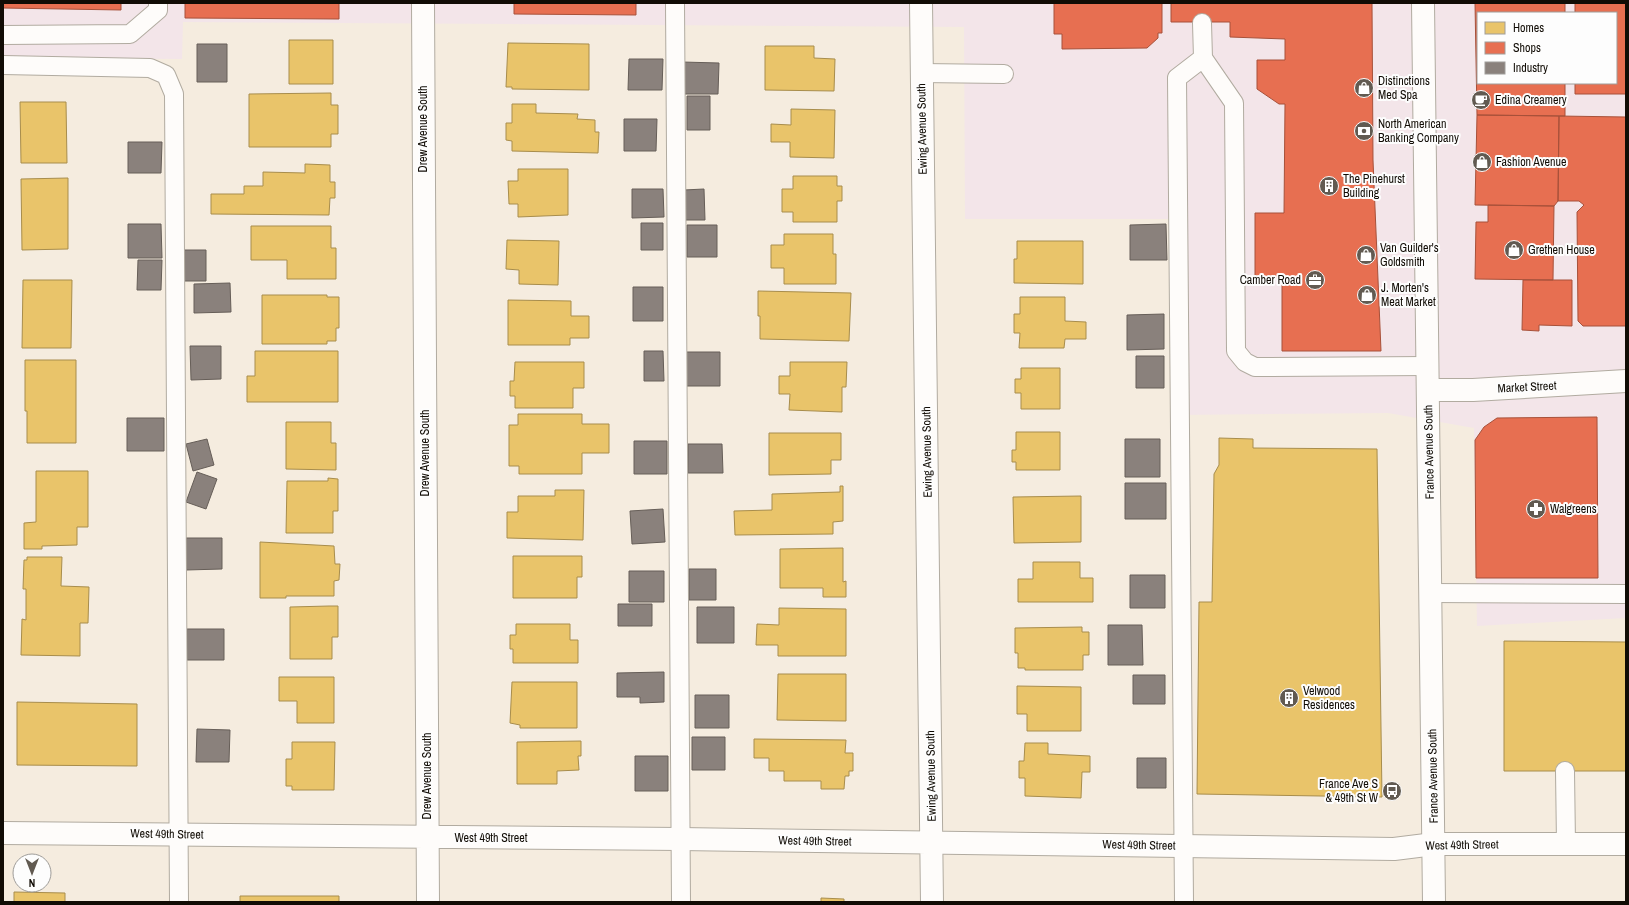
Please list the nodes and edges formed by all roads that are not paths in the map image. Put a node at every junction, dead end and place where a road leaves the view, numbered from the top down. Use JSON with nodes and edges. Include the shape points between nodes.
{"nodes":[{"id":1,"x":158,"y":3,"type":"edge"},
{"id":2,"x":423,"y":3,"type":"edge"},
{"id":3,"x":675,"y":3,"type":"edge"},
{"id":4,"x":921,"y":3,"type":"edge"},
{"id":5,"x":1423,"y":3,"type":"edge"},
{"id":6,"x":1202,"y":23,"type":"dead end"},
{"id":7,"x":3,"y":35,"type":"edge"},
{"id":8,"x":1202,"y":58,"type":"junction"},
{"id":9,"x":3,"y":65,"type":"edge"},
{"id":10,"x":921,"y":73,"type":"junction"},
{"id":11,"x":1004,"y":74,"type":"dead end"},
{"id":12,"x":1428,"y":366,"type":"junction"},
{"id":13,"x":1626,"y":381,"type":"edge"},
{"id":14,"x":1428,"y":390,"type":"junction"},
{"id":15,"x":1431,"y":593,"type":"junction"},
{"id":16,"x":1626,"y":594,"type":"edge"},
{"id":17,"x":1565,"y":771,"type":"dead end"},
{"id":18,"x":3,"y":833,"type":"edge"},
{"id":19,"x":178,"y":834,"type":"junction"},
{"id":20,"x":427,"y":838,"type":"junction"},
{"id":21,"x":680,"y":839,"type":"junction"},
{"id":22,"x":932,"y":843,"type":"junction"},
{"id":23,"x":1434,"y":844,"type":"junction"},
{"id":24,"x":1566,"y":844,"type":"junction"},
{"id":25,"x":1626,"y":844,"type":"edge"},
{"id":26,"x":1184,"y":845,"type":"junction"},
{"id":27,"x":179,"y":902,"type":"edge"},
{"id":28,"x":428,"y":902,"type":"edge"},
{"id":29,"x":681,"y":902,"type":"edge"},
{"id":30,"x":932,"y":902,"type":"edge"},
{"id":31,"x":1184,"y":902,"type":"edge"},
{"id":32,"x":1434,"y":902,"type":"edge"}],
"edges":[{"from":1,"to":7,"type":"lane","via":[[158,10],[130,34]]},
{"from":2,"to":20,"type":"street","name":"Drew Avenue South"},
{"from":3,"to":21,"type":"lane"},
{"from":4,"to":10,"type":"street","name":"Ewing Avenue South"},
{"from":5,"to":12,"type":"street","name":"France Avenue South"},
{"from":6,"to":8,"type":"lane"},
{"from":8,"to":12,"type":"lane","via":[[1234,103],[1236,351],[1245,362],[1255,367]]},
{"from":8,"to":26,"type":"lane","via":[[1177,78]]},
{"from":9,"to":19,"type":"lane","via":[[150,68],[166,75],[174,94]]},
{"from":10,"to":11,"type":"lane"},
{"from":10,"to":22,"type":"street","name":"Ewing Avenue South"},
{"from":12,"to":14,"type":"street","name":"France Avenue South"},
{"from":13,"to":14,"type":"street","name":"Market Street","via":[[1473,390]]},
{"from":14,"to":15,"type":"street","name":"France Avenue South"},
{"from":15,"to":16,"type":"lane"},
{"from":15,"to":23,"type":"street","name":"France Avenue South"},
{"from":17,"to":24,"type":"lane"},
{"from":18,"to":19,"type":"street","name":"West 49th Street"},
{"from":19,"to":20,"type":"street","name":"West 49th Street"},
{"from":19,"to":27,"type":"lane"},
{"from":20,"to":21,"type":"street","name":"West 49th Street"},
{"from":20,"to":28,"type":"street","name":"Drew Avenue South"},
{"from":21,"to":22,"type":"street","name":"West 49th Street"},
{"from":21,"to":29,"type":"lane"},
{"from":22,"to":26,"type":"street","name":"West 49th Street"},
{"from":22,"to":30,"type":"street","name":"Ewing Avenue South"},
{"from":23,"to":24,"type":"street","name":"West 49th Street"},
{"from":23,"to":26,"type":"street","name":"West 49th Street","via":[[1394,849]]},
{"from":23,"to":32,"type":"street","name":"France Avenue South"},
{"from":24,"to":25,"type":"street","name":"West 49th Street"},
{"from":26,"to":31,"type":"lane"}]}
